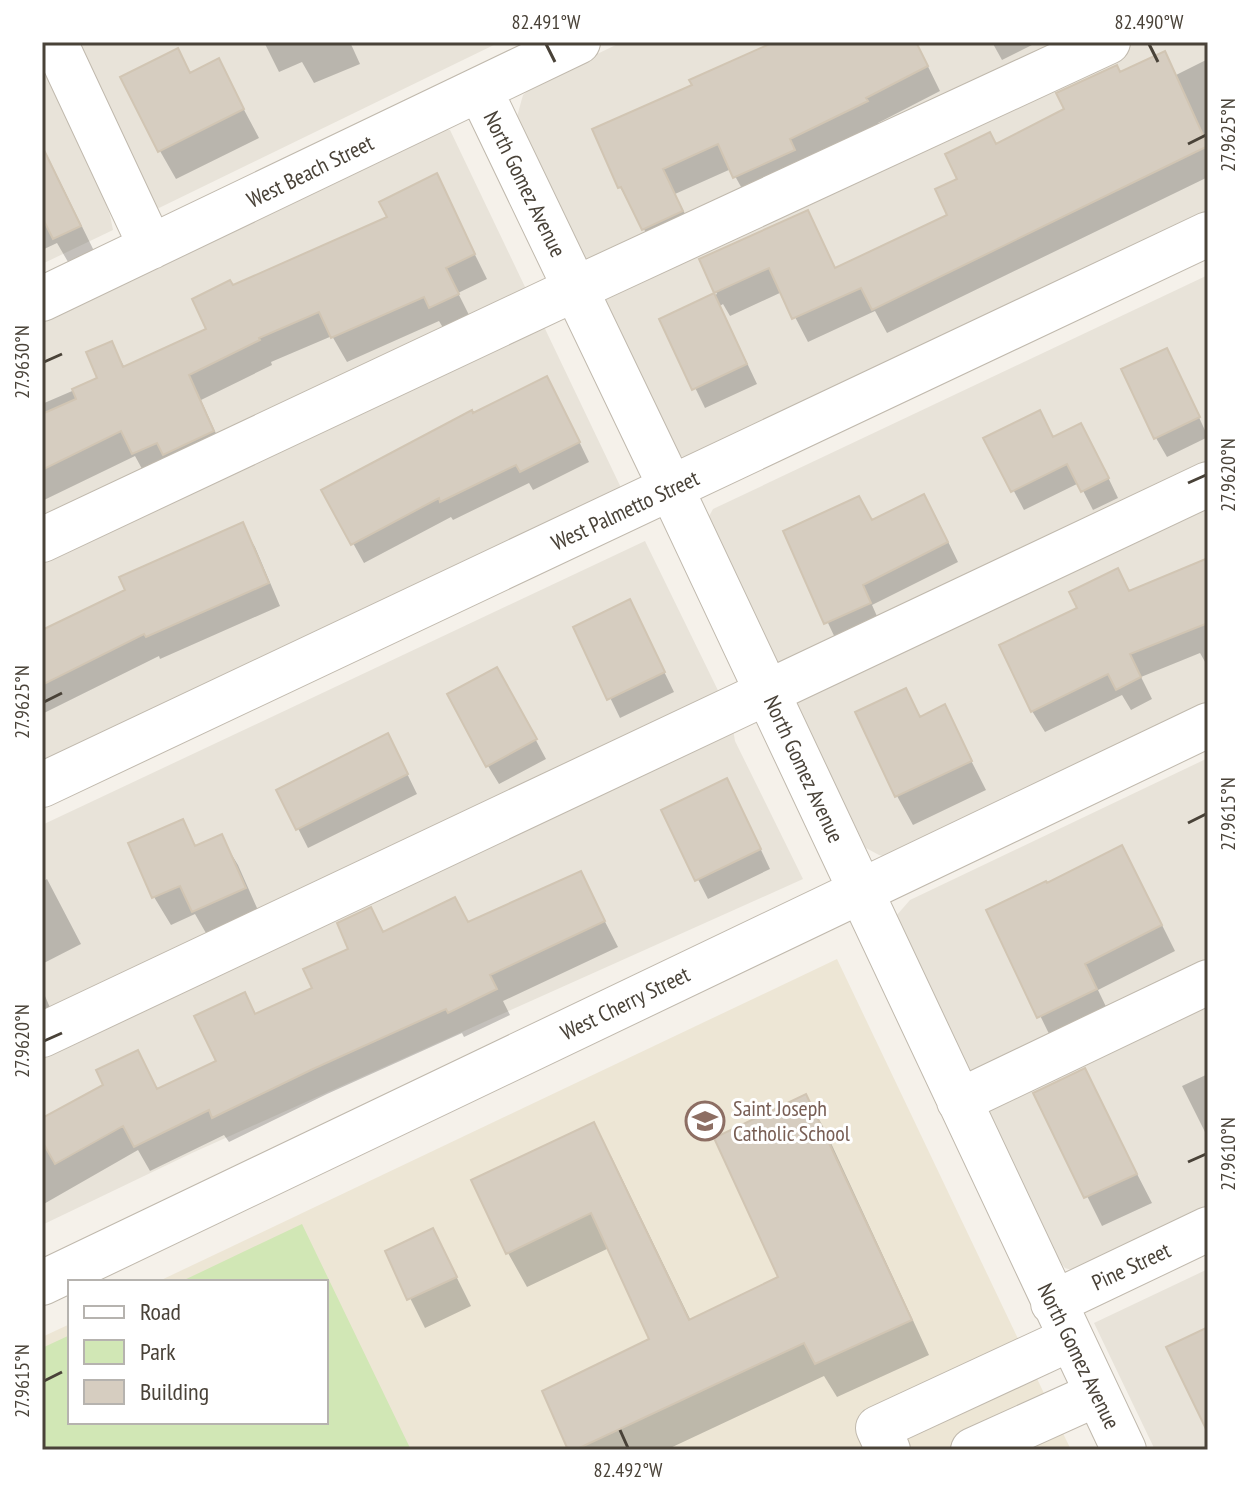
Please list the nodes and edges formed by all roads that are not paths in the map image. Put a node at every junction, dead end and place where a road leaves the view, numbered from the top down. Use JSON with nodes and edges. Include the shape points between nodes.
{"nodes":[{"id":1,"x":55,"y":42,"type":"edge"},
{"id":2,"x":578,"y":42,"type":"edge"},
{"id":3,"x":1108,"y":42,"type":"edge"},
{"id":4,"x":480,"y":90,"type":"junction"},
{"id":5,"x":1208,"y":234,"type":"edge"},
{"id":6,"x":151,"y":247,"type":"junction"},
{"id":7,"x":575,"y":289,"type":"junction"},
{"id":8,"x":42,"y":299,"type":"edge"},
{"id":9,"x":1208,"y":484,"type":"edge"},
{"id":10,"x":671,"y":488,"type":"junction"},
{"id":11,"x":42,"y":540,"type":"edge"},
{"id":12,"x":768,"y":693,"type":"junction"},
{"id":13,"x":1208,"y":725,"type":"edge"},
{"id":14,"x":42,"y":785,"type":"edge"},
{"id":15,"x":860,"y":890,"type":"junction"},
{"id":16,"x":1208,"y":982,"type":"edge"},
{"id":17,"x":42,"y":1035,"type":"edge"},
{"id":18,"x":959,"y":1101,"type":"junction"},
{"id":19,"x":1208,"y":1229,"type":"edge"},
{"id":20,"x":42,"y":1283,"type":"edge"},
{"id":21,"x":1062,"y":1321,"type":"junction"},
{"id":22,"x":1097,"y":1394,"type":"junction"},
{"id":23,"x":888,"y":1450,"type":"edge"},
{"id":24,"x":973,"y":1450,"type":"edge"},
{"id":25,"x":1124,"y":1450,"type":"edge"}],
"edges":[{"from":1,"to":6,"type":"street"},
{"from":2,"to":4,"type":"street","name":"West Beach Street"},
{"from":3,"to":7,"type":"street"},
{"from":4,"to":6,"type":"street","name":"West Beach Street"},
{"from":4,"to":7,"type":"street","name":"North Gomez Avenue"},
{"from":5,"to":10,"type":"street","name":"West Palmetto Street"},
{"from":6,"to":8,"type":"street","name":"West Beach Street"},
{"from":7,"to":10,"type":"street","name":"North Gomez Avenue"},
{"from":7,"to":11,"type":"street"},
{"from":9,"to":12,"type":"street"},
{"from":10,"to":12,"type":"street","name":"North Gomez Avenue"},
{"from":10,"to":14,"type":"street","name":"West Palmetto Street"},
{"from":12,"to":15,"type":"street","name":"North Gomez Avenue"},
{"from":12,"to":17,"type":"street"},
{"from":13,"to":15,"type":"street","name":"West Cherry Street"},
{"from":15,"to":18,"type":"street","name":"North Gomez Avenue"},
{"from":15,"to":20,"type":"street","name":"West Cherry Street"},
{"from":16,"to":18,"type":"street"},
{"from":18,"to":21,"type":"street","name":"North Gomez Avenue"},
{"from":19,"to":21,"type":"street","name":"Pine Street"},
{"from":21,"to":22,"type":"street","name":"North Gomez Avenue"},
{"from":21,"to":23,"type":"street","name":"Pine Street","via":[[878,1428]]},
{"from":22,"to":24,"type":"street"},
{"from":22,"to":25,"type":"street","name":"North Gomez Avenue"}]}
